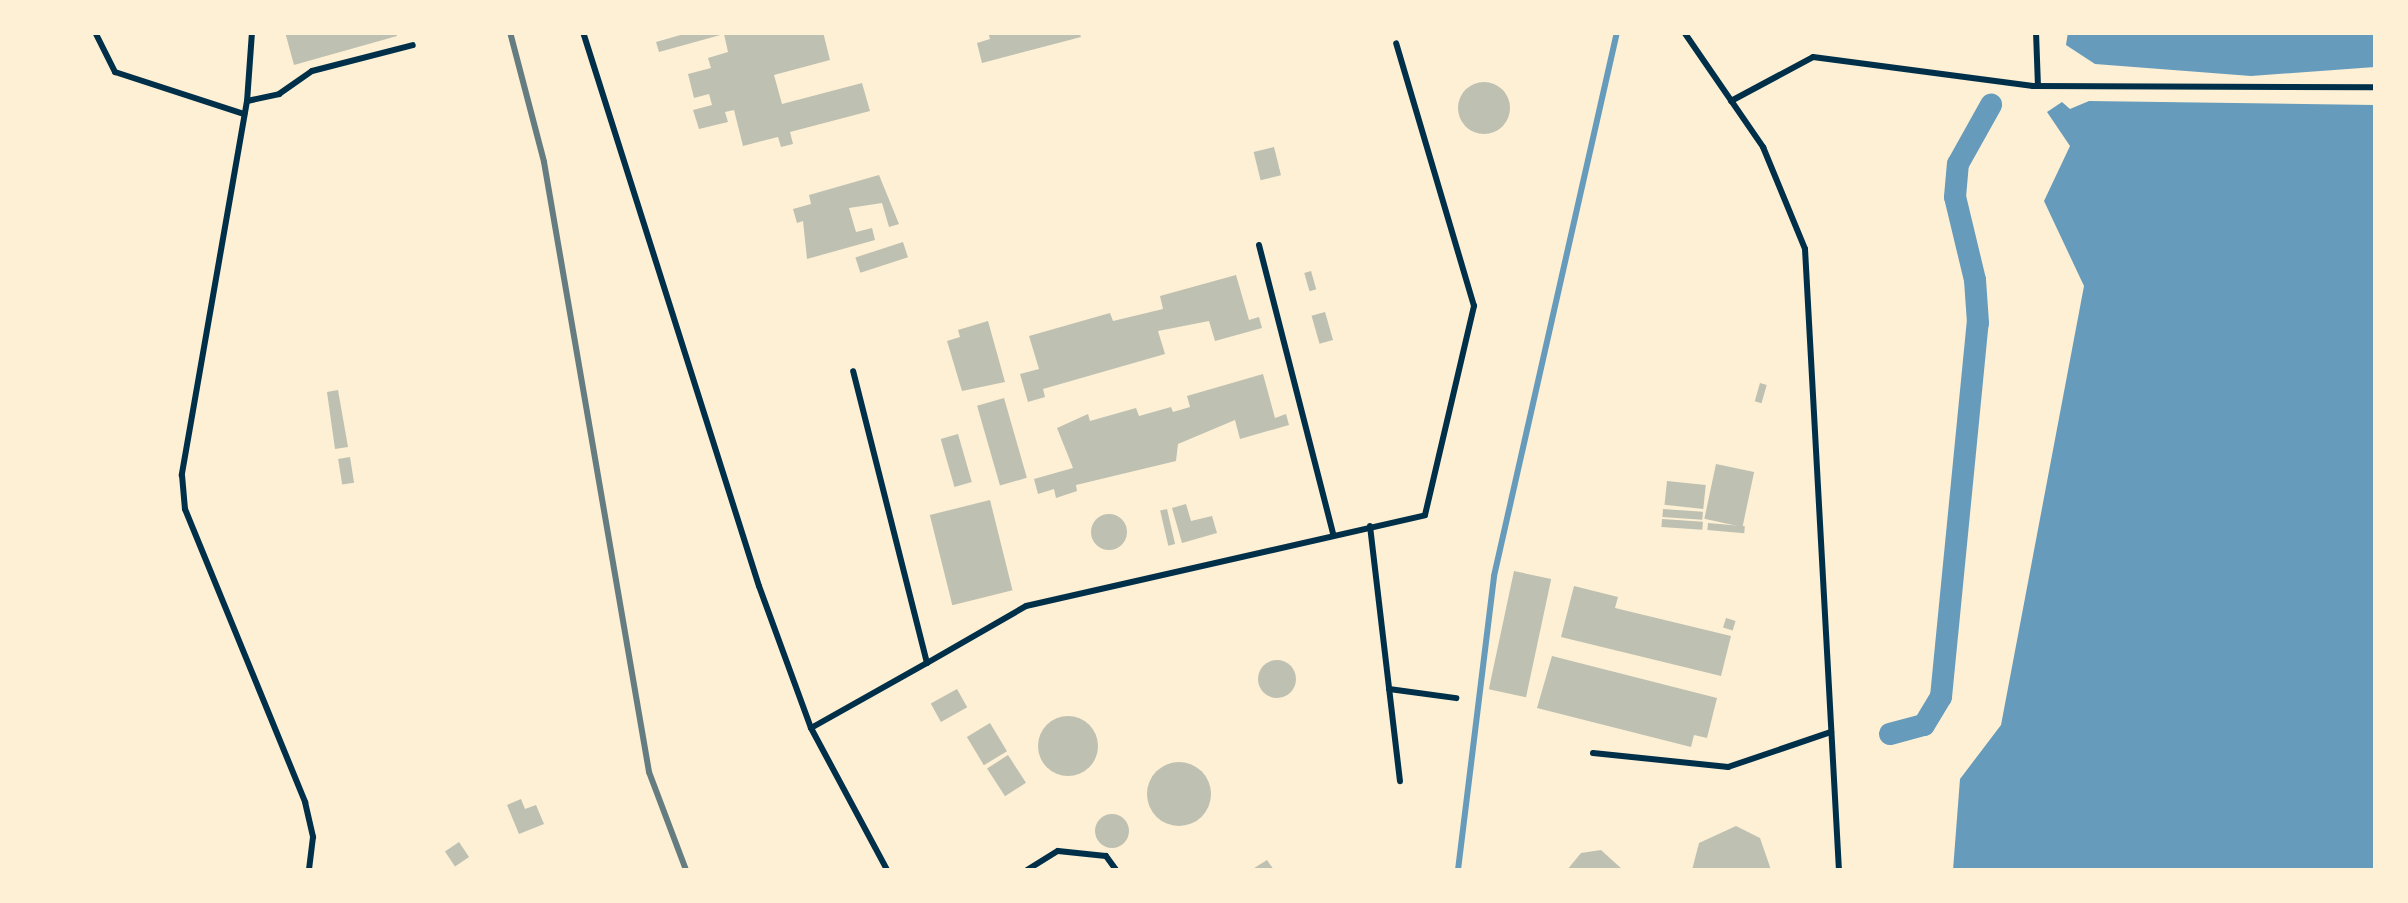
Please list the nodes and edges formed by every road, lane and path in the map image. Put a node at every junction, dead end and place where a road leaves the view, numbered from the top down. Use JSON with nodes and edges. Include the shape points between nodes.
{"nodes":[{"id":1,"x":95,"y":32,"type":"edge"},
{"id":2,"x":252,"y":32,"type":"edge"},
{"id":3,"x":584,"y":32,"type":"edge"},
{"id":4,"x":1684,"y":32,"type":"edge"},
{"id":5,"x":2036,"y":32,"type":"edge"},
{"id":6,"x":1396,"y":43,"type":"dead end"},
{"id":7,"x":413,"y":45,"type":"dead end"},
{"id":8,"x":2038,"y":86,"type":"junction"},
{"id":9,"x":2376,"y":87,"type":"edge"},
{"id":10,"x":1729,"y":98,"type":"junction"},
{"id":11,"x":246,"y":101,"type":"junction"},
{"id":12,"x":244,"y":114,"type":"junction"},
{"id":13,"x":1259,"y":246,"type":"dead end"},
{"id":14,"x":854,"y":371,"type":"dead end"},
{"id":15,"x":1370,"y":526,"type":"junction"},
{"id":16,"x":1333,"y":534,"type":"junction"},
{"id":17,"x":928,"y":663,"type":"junction"},
{"id":18,"x":1389,"y":689,"type":"junction"},
{"id":19,"x":1456,"y":698,"type":"dead end"},
{"id":20,"x":811,"y":728,"type":"junction"},
{"id":21,"x":1832,"y":732,"type":"junction"},
{"id":22,"x":1592,"y":753,"type":"dead end"},
{"id":23,"x":1400,"y":781,"type":"dead end"},
{"id":24,"x":309,"y":870,"type":"edge"},
{"id":25,"x":887,"y":870,"type":"edge"},
{"id":26,"x":1027,"y":870,"type":"edge"},
{"id":27,"x":1116,"y":870,"type":"edge"},
{"id":28,"x":1839,"y":870,"type":"edge"}],
"edges":[{"from":1,"to":12,"type":"lane","via":[[115,72]]},
{"from":2,"to":11,"type":"lane"},
{"from":3,"to":20,"type":"lane","via":[[674,330]]},
{"from":4,"to":10,"type":"lane"},
{"from":5,"to":8,"type":"lane"},
{"from":6,"to":15,"type":"lane","via":[[1474,306],[1425,515]]},
{"from":7,"to":11,"type":"lane","via":[[312,71],[279,94]]},
{"from":8,"to":9,"type":"lane"},
{"from":8,"to":10,"type":"lane","via":[[1937,78],[1813,56]]},
{"from":10,"to":21,"type":"lane","via":[[1786,189],[1805,249]]},
{"from":11,"to":12,"type":"lane"},
{"from":12,"to":24,"type":"lane","via":[[182,476],[186,509],[305,802],[314,837]]},
{"from":13,"to":16,"type":"lane"},
{"from":14,"to":17,"type":"lane"},
{"from":15,"to":16,"type":"lane"},
{"from":15,"to":18,"type":"lane"},
{"from":16,"to":17,"type":"lane","via":[[1026,606]]},
{"from":17,"to":20,"type":"lane"},
{"from":18,"to":19,"type":"lane"},
{"from":18,"to":23,"type":"lane"},
{"from":20,"to":25,"type":"lane"},
{"from":21,"to":22,"type":"lane","via":[[1728,767]]},
{"from":21,"to":28,"type":"lane"},
{"from":26,"to":27,"type":"lane","via":[[1058,851],[1106,856]]}]}
